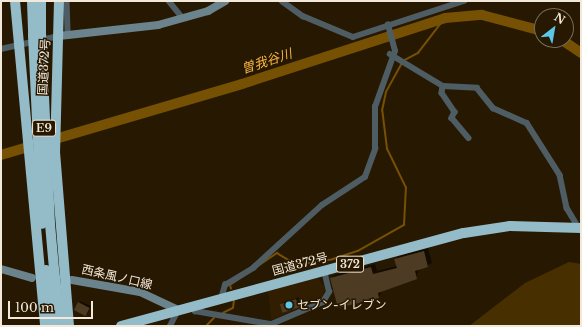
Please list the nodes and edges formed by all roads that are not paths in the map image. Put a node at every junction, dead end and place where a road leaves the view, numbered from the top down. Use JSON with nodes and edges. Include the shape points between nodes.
{"nodes":[{"id":1,"x":15,"y":1,"type":"edge"},
{"id":2,"x":32,"y":1,"type":"edge"},
{"id":3,"x":41,"y":1,"type":"edge"},
{"id":4,"x":59,"y":1,"type":"edge"},
{"id":5,"x":67,"y":1,"type":"edge"},
{"id":6,"x":169,"y":1,"type":"edge"},
{"id":7,"x":225,"y":1,"type":"edge"},
{"id":8,"x":282,"y":1,"type":"edge"},
{"id":9,"x":464,"y":1,"type":"edge"},
{"id":10,"x":183,"y":18,"type":"junction"},
{"id":11,"x":388,"y":27,"type":"junction"},
{"id":12,"x":37,"y":34,"type":"junction"},
{"id":13,"x":63,"y":35,"type":"junction"},
{"id":14,"x":18,"y":46,"type":"junction"},
{"id":15,"x":1,"y":49,"type":"edge"},
{"id":16,"x":394,"y":54,"type":"junction"},
{"id":17,"x":443,"y":86,"type":"junction"},
{"id":18,"x":469,"y":138,"type":"dead end"},
{"id":19,"x":580,"y":228,"type":"edge"},
{"id":20,"x":1,"y":269,"type":"edge"},
{"id":21,"x":324,"y":271,"type":"junction"},
{"id":22,"x":48,"y":272,"type":"junction"},
{"id":23,"x":32,"y":278,"type":"dead end"},
{"id":24,"x":60,"y":279,"type":"dead end"},
{"id":25,"x":72,"y":280,"type":"dead end"},
{"id":26,"x":221,"y":300,"type":"junction"},
{"id":27,"x":192,"y":306,"type":"junction"},
{"id":28,"x":178,"y":310,"type":"junction"},
{"id":29,"x":269,"y":325,"type":"edge"},
{"id":30,"x":45,"y":326,"type":"edge"},
{"id":31,"x":52,"y":326,"type":"edge"},
{"id":32,"x":61,"y":326,"type":"edge"},
{"id":33,"x":69,"y":326,"type":"edge"},
{"id":34,"x":121,"y":326,"type":"edge"},
{"id":35,"x":170,"y":326,"type":"edge"}],
"edges":[{"from":1,"to":14,"type":"highway","name":"国道372号"},
{"from":2,"to":12,"type":"highway","number":"E9"},
{"from":3,"to":12,"type":"highway","number":"E9"},
{"from":4,"to":13,"type":"highway","name":"国道372号"},
{"from":5,"to":13,"type":"street"},
{"from":6,"to":10,"type":"street"},
{"from":7,"to":10,"type":"street","via":[[208,11]]},
{"from":8,"to":11,"type":"street","via":[[303,16],[353,37]]},
{"from":9,"to":11,"type":"street","via":[[443,11]]},
{"from":10,"to":13,"type":"street","via":[[158,25]]},
{"from":11,"to":16,"type":"street"},
{"from":12,"to":22,"type":"highway","number":"E9","bridge":true},
{"from":13,"to":14,"type":"street"},
{"from":13,"to":33,"type":"highway","name":"国道372号","via":[[56,67],[55,152]]},
{"from":14,"to":15,"type":"street"},
{"from":14,"to":30,"type":"highway","name":"国道372号"},
{"from":16,"to":17,"type":"street"},
{"from":16,"to":26,"type":"street","via":[[375,107],[375,149],[365,177],[322,205],[258,265],[225,285]]},
{"from":17,"to":18,"type":"street","via":[[442,93],[455,112],[452,118]]},
{"from":17,"to":19,"type":"street","via":[[478,88],[493,108],[527,123],[560,175],[567,208]]},
{"from":19,"to":21,"type":"highway","name":"国道372号","number":"372","via":[[487,228]]},
{"from":20,"to":23,"type":"street"},
{"from":21,"to":26,"type":"highway","name":"国道372号","number":"372"},
{"from":21,"to":29,"type":"street","via":[[329,292],[323,302]]},
{"from":22,"to":24,"type":"street"},
{"from":22,"to":31,"type":"highway","number":"E9","bridge":true},
{"from":22,"to":32,"type":"highway","number":"E9","bridge":true},
{"from":25,"to":28,"type":"street","name":"西条風ノ口線","via":[[140,292]]},
{"from":26,"to":27,"type":"highway","name":"国道372号","number":"372"},
{"from":27,"to":28,"type":"highway","name":"国道372号","number":"372"},
{"from":27,"to":29,"type":"street","via":[[195,311]]},
{"from":28,"to":34,"type":"highway","name":"国道372号","number":"372"},
{"from":28,"to":35,"type":"street"}]}
